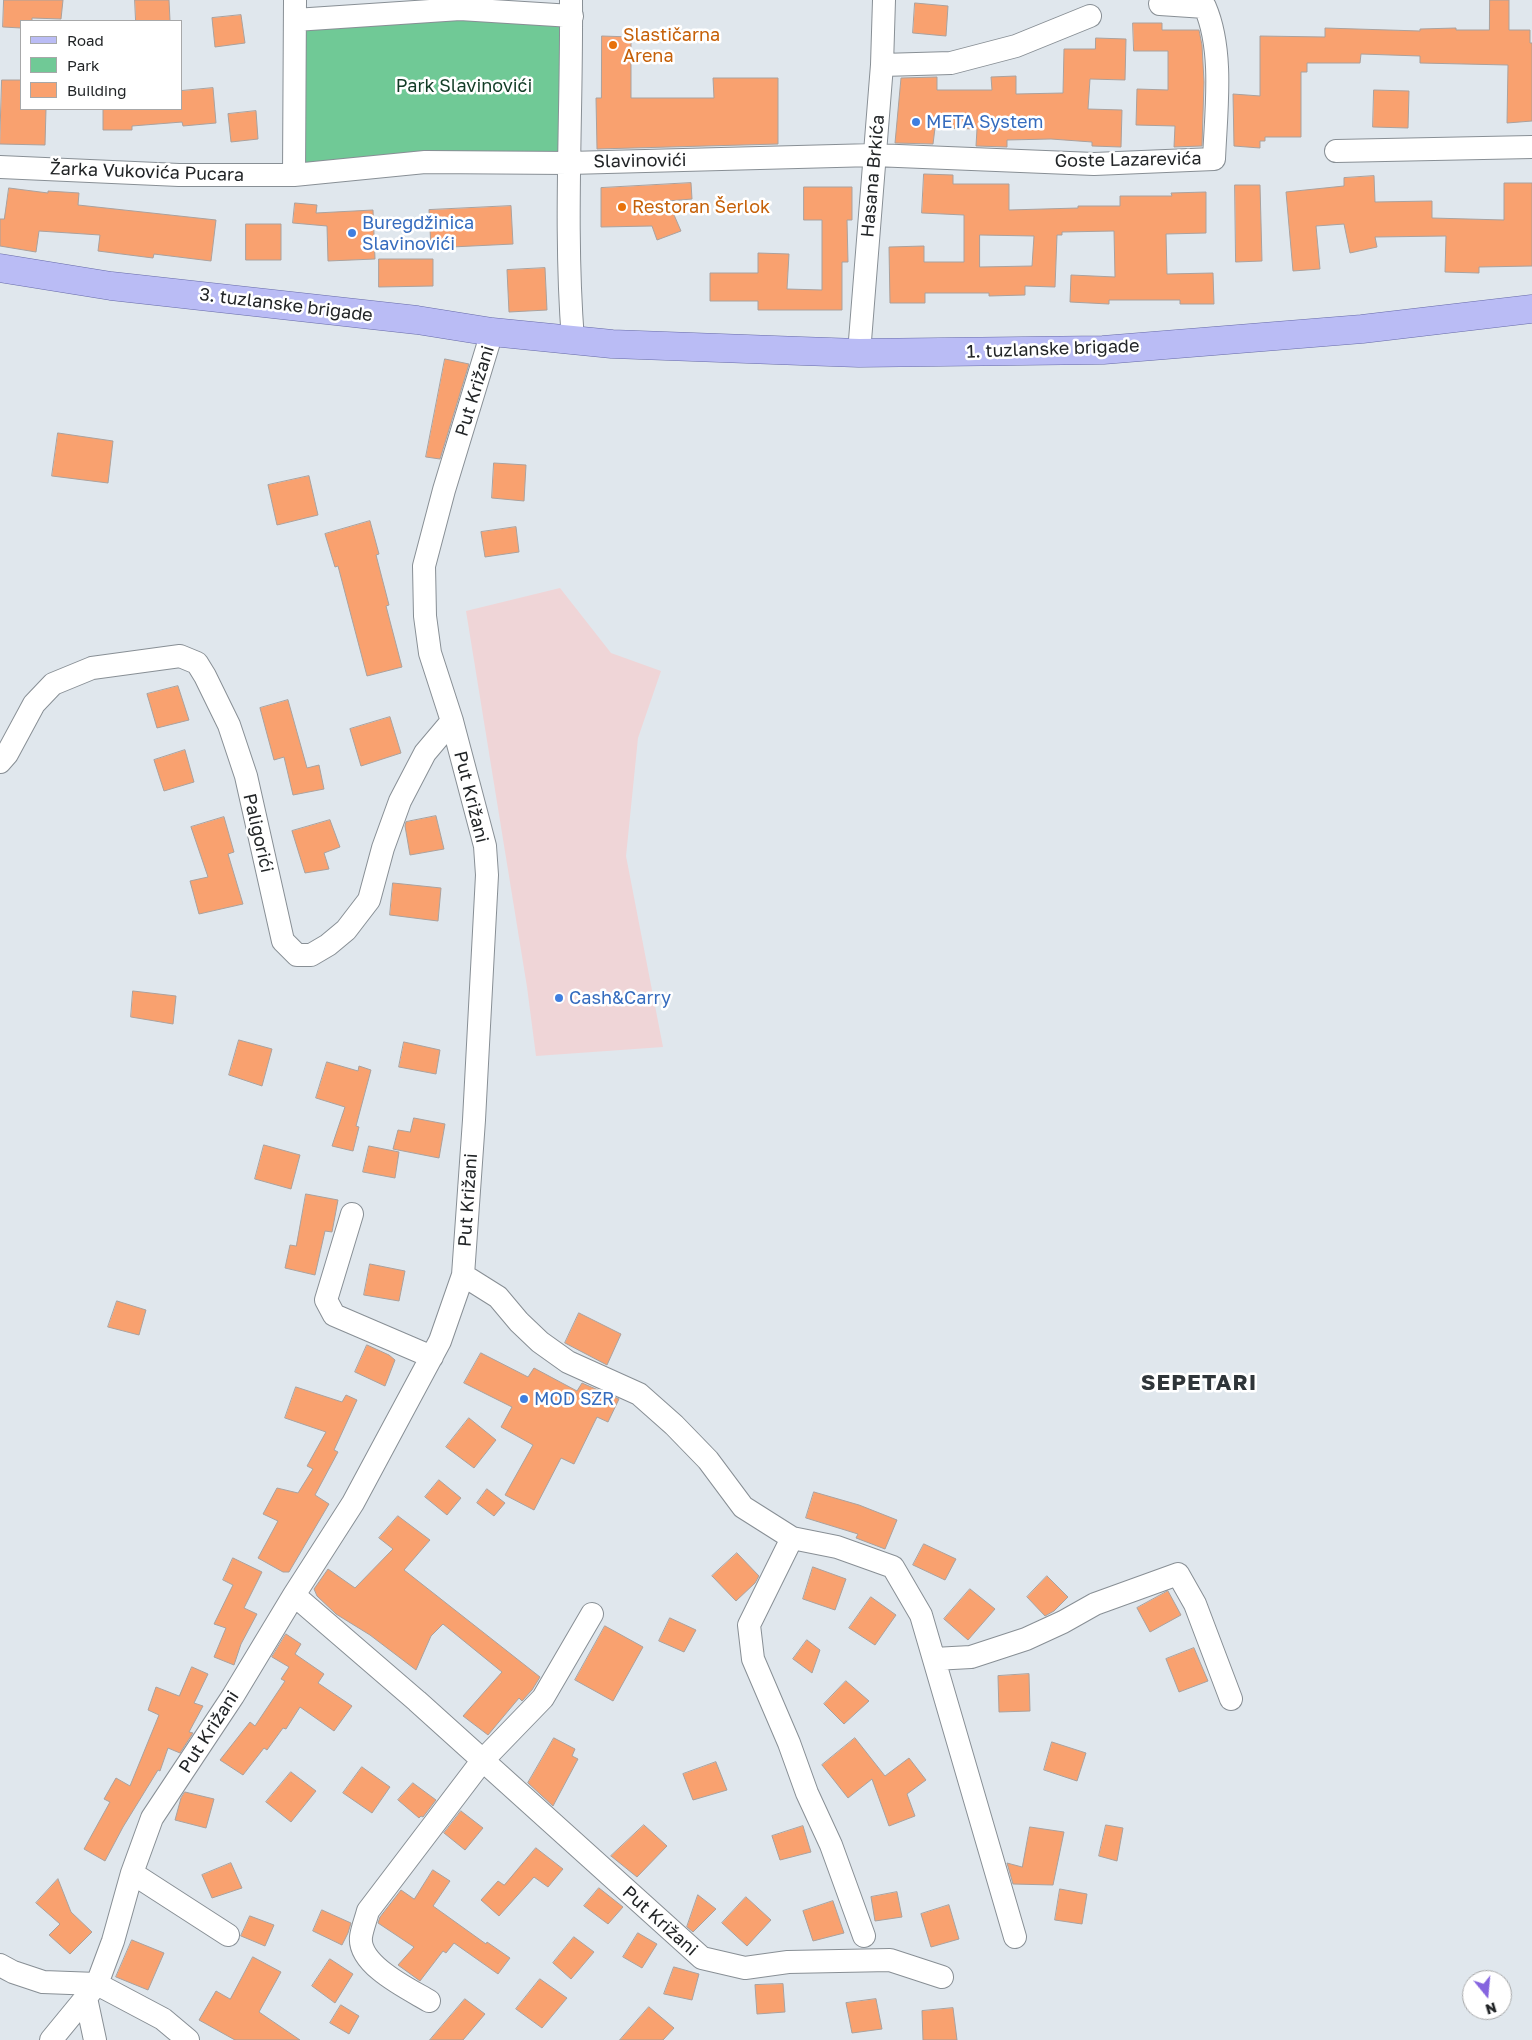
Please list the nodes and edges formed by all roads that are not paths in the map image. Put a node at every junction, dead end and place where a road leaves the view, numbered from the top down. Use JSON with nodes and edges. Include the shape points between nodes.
{"nodes":[{"id":1,"x":884,"y":0,"type":"edge"},
{"id":2,"x":1160,"y":4,"type":"dead end"},
{"id":3,"x":572,"y":8,"type":"edge"},
{"id":4,"x":295,"y":10,"type":"edge"},
{"id":5,"x":1090,"y":16,"type":"dead end"},
{"id":6,"x":882,"y":65,"type":"junction"},
{"id":7,"x":1532,"y":146,"type":"edge"},
{"id":8,"x":1336,"y":151,"type":"dead end"},
{"id":9,"x":874,"y":155,"type":"junction"},
{"id":10,"x":569,"y":163,"type":"junction"},
{"id":11,"x":0,"y":167,"type":"edge"},
{"id":12,"x":294,"y":175,"type":"junction"},
{"id":13,"x":0,"y":268,"type":"edge"},
{"id":14,"x":1532,"y":309,"type":"edge"},
{"id":15,"x":492,"y":332,"type":"junction"},
{"id":16,"x":573,"y":340,"type":"junction"},
{"id":17,"x":859,"y":353,"type":"junction"},
{"id":18,"x":452,"y":721,"type":"junction"},
{"id":19,"x":0,"y":762,"type":"edge"},
{"id":20,"x":352,"y":1214,"type":"dead end"},
{"id":21,"x":463,"y":1275,"type":"junction"},
{"id":22,"x":432,"y":1357,"type":"junction"},
{"id":23,"x":792,"y":1538,"type":"junction"},
{"id":24,"x":294,"y":1595,"type":"junction"},
{"id":25,"x":592,"y":1614,"type":"dead end"},
{"id":26,"x":934,"y":1659,"type":"junction"},
{"id":27,"x":1231,"y":1699,"type":"dead end"},
{"id":28,"x":482,"y":1761,"type":"junction"},
{"id":29,"x":132,"y":1873,"type":"junction"},
{"id":30,"x":228,"y":1935,"type":"dead end"},
{"id":31,"x":864,"y":1936,"type":"dead end"},
{"id":32,"x":1015,"y":1937,"type":"dead end"},
{"id":33,"x":0,"y":1965,"type":"edge"},
{"id":34,"x":942,"y":1977,"type":"dead end"},
{"id":35,"x":92,"y":1991,"type":"junction"},
{"id":36,"x":429,"y":2001,"type":"dead end"},
{"id":37,"x":51,"y":2040,"type":"edge"},
{"id":38,"x":95,"y":2040,"type":"edge"},
{"id":39,"x":188,"y":2040,"type":"edge"}],
"edges":[{"from":1,"to":6,"type":"street","name":"Hasana Brkića"},
{"from":2,"to":9,"type":"street","name":"Goste Lazarevića","via":[[1205,7],[1212,23],[1217,78],[1214,159],[1094,164]]},
{"from":3,"to":4,"type":"street"},
{"from":3,"to":10,"type":"street","name":"Slavinovići"},
{"from":4,"to":12,"type":"street"},
{"from":5,"to":6,"type":"street","via":[[1016,46],[951,63]]},
{"from":6,"to":9,"type":"street","name":"Hasana Brkića"},
{"from":7,"to":8,"type":"street"},
{"from":9,"to":10,"type":"street","name":"Slavinovići"},
{"from":9,"to":17,"type":"street","name":"Hasana Brkića"},
{"from":10,"to":12,"type":"street","name":"Žarka Vukovića Pucara","via":[[424,162]]},
{"from":10,"to":16,"type":"street","via":[[569,292]]},
{"from":11,"to":12,"type":"street","name":"Žarka Vukovića Pucara","via":[[179,176]]},
{"from":13,"to":15,"type":"main road","name":"3. tuzlanske brigade","via":[[111,286],[416,320]]},
{"from":14,"to":17,"type":"main road","name":"1. tuzlanske brigade","via":[[1362,329],[1103,350]]},
{"from":15,"to":16,"type":"main road","name":"3. tuzlanske brigade"},
{"from":15,"to":18,"type":"street","name":"Put Križani","via":[[424,566],[430,652]]},
{"from":16,"to":17,"type":"main road","name":"1. tuzlanske brigade"},
{"from":18,"to":19,"type":"street","name":"Paligorići","via":[[425,753],[400,801],[383,848],[370,900],[346,930],[311,955],[297,955],[283,941],[246,776],[229,725],[197,663],[180,656],[92,668],[53,684],[34,704]]},
{"from":18,"to":21,"type":"street","name":"Put Križani","via":[[485,846],[487,875]]},
{"from":20,"to":22,"type":"street","via":[[326,1300],[334,1315]]},
{"from":21,"to":22,"type":"street","name":"Put Križani"},
{"from":21,"to":23,"type":"street","via":[[498,1297],[540,1342],[568,1362],[639,1394],[708,1460],[743,1506]]},
{"from":22,"to":24,"type":"street","name":"Put Križani","via":[[353,1503]]},
{"from":23,"to":26,"type":"street","via":[[893,1566],[922,1615]]},
{"from":23,"to":31,"type":"street","via":[[749,1625],[754,1659],[831,1845]]},
{"from":24,"to":28,"type":"street","name":"Put Križani"},
{"from":24,"to":29,"type":"street","name":"Put Križani","via":[[233,1696],[152,1818]]},
{"from":25,"to":28,"type":"street","via":[[543,1698]]},
{"from":26,"to":27,"type":"street","via":[[971,1657],[1026,1639],[1095,1604],[1178,1574],[1195,1604]]},
{"from":26,"to":32,"type":"street"},
{"from":28,"to":34,"type":"street","name":"Put Križani","via":[[702,1958],[745,1968],[788,1962],[890,1960]]},
{"from":28,"to":36,"type":"street","via":[[368,1911],[360,1939],[365,1954],[378,1970]]},
{"from":29,"to":30,"type":"street"},
{"from":29,"to":35,"type":"street","name":"Put Križani","via":[[113,1941]]},
{"from":33,"to":35,"type":"street","via":[[43,1982]]},
{"from":35,"to":37,"type":"street","name":"Put Križani"},
{"from":35,"to":38,"type":"street"},
{"from":35,"to":39,"type":"street","via":[[163,2019]]}]}
